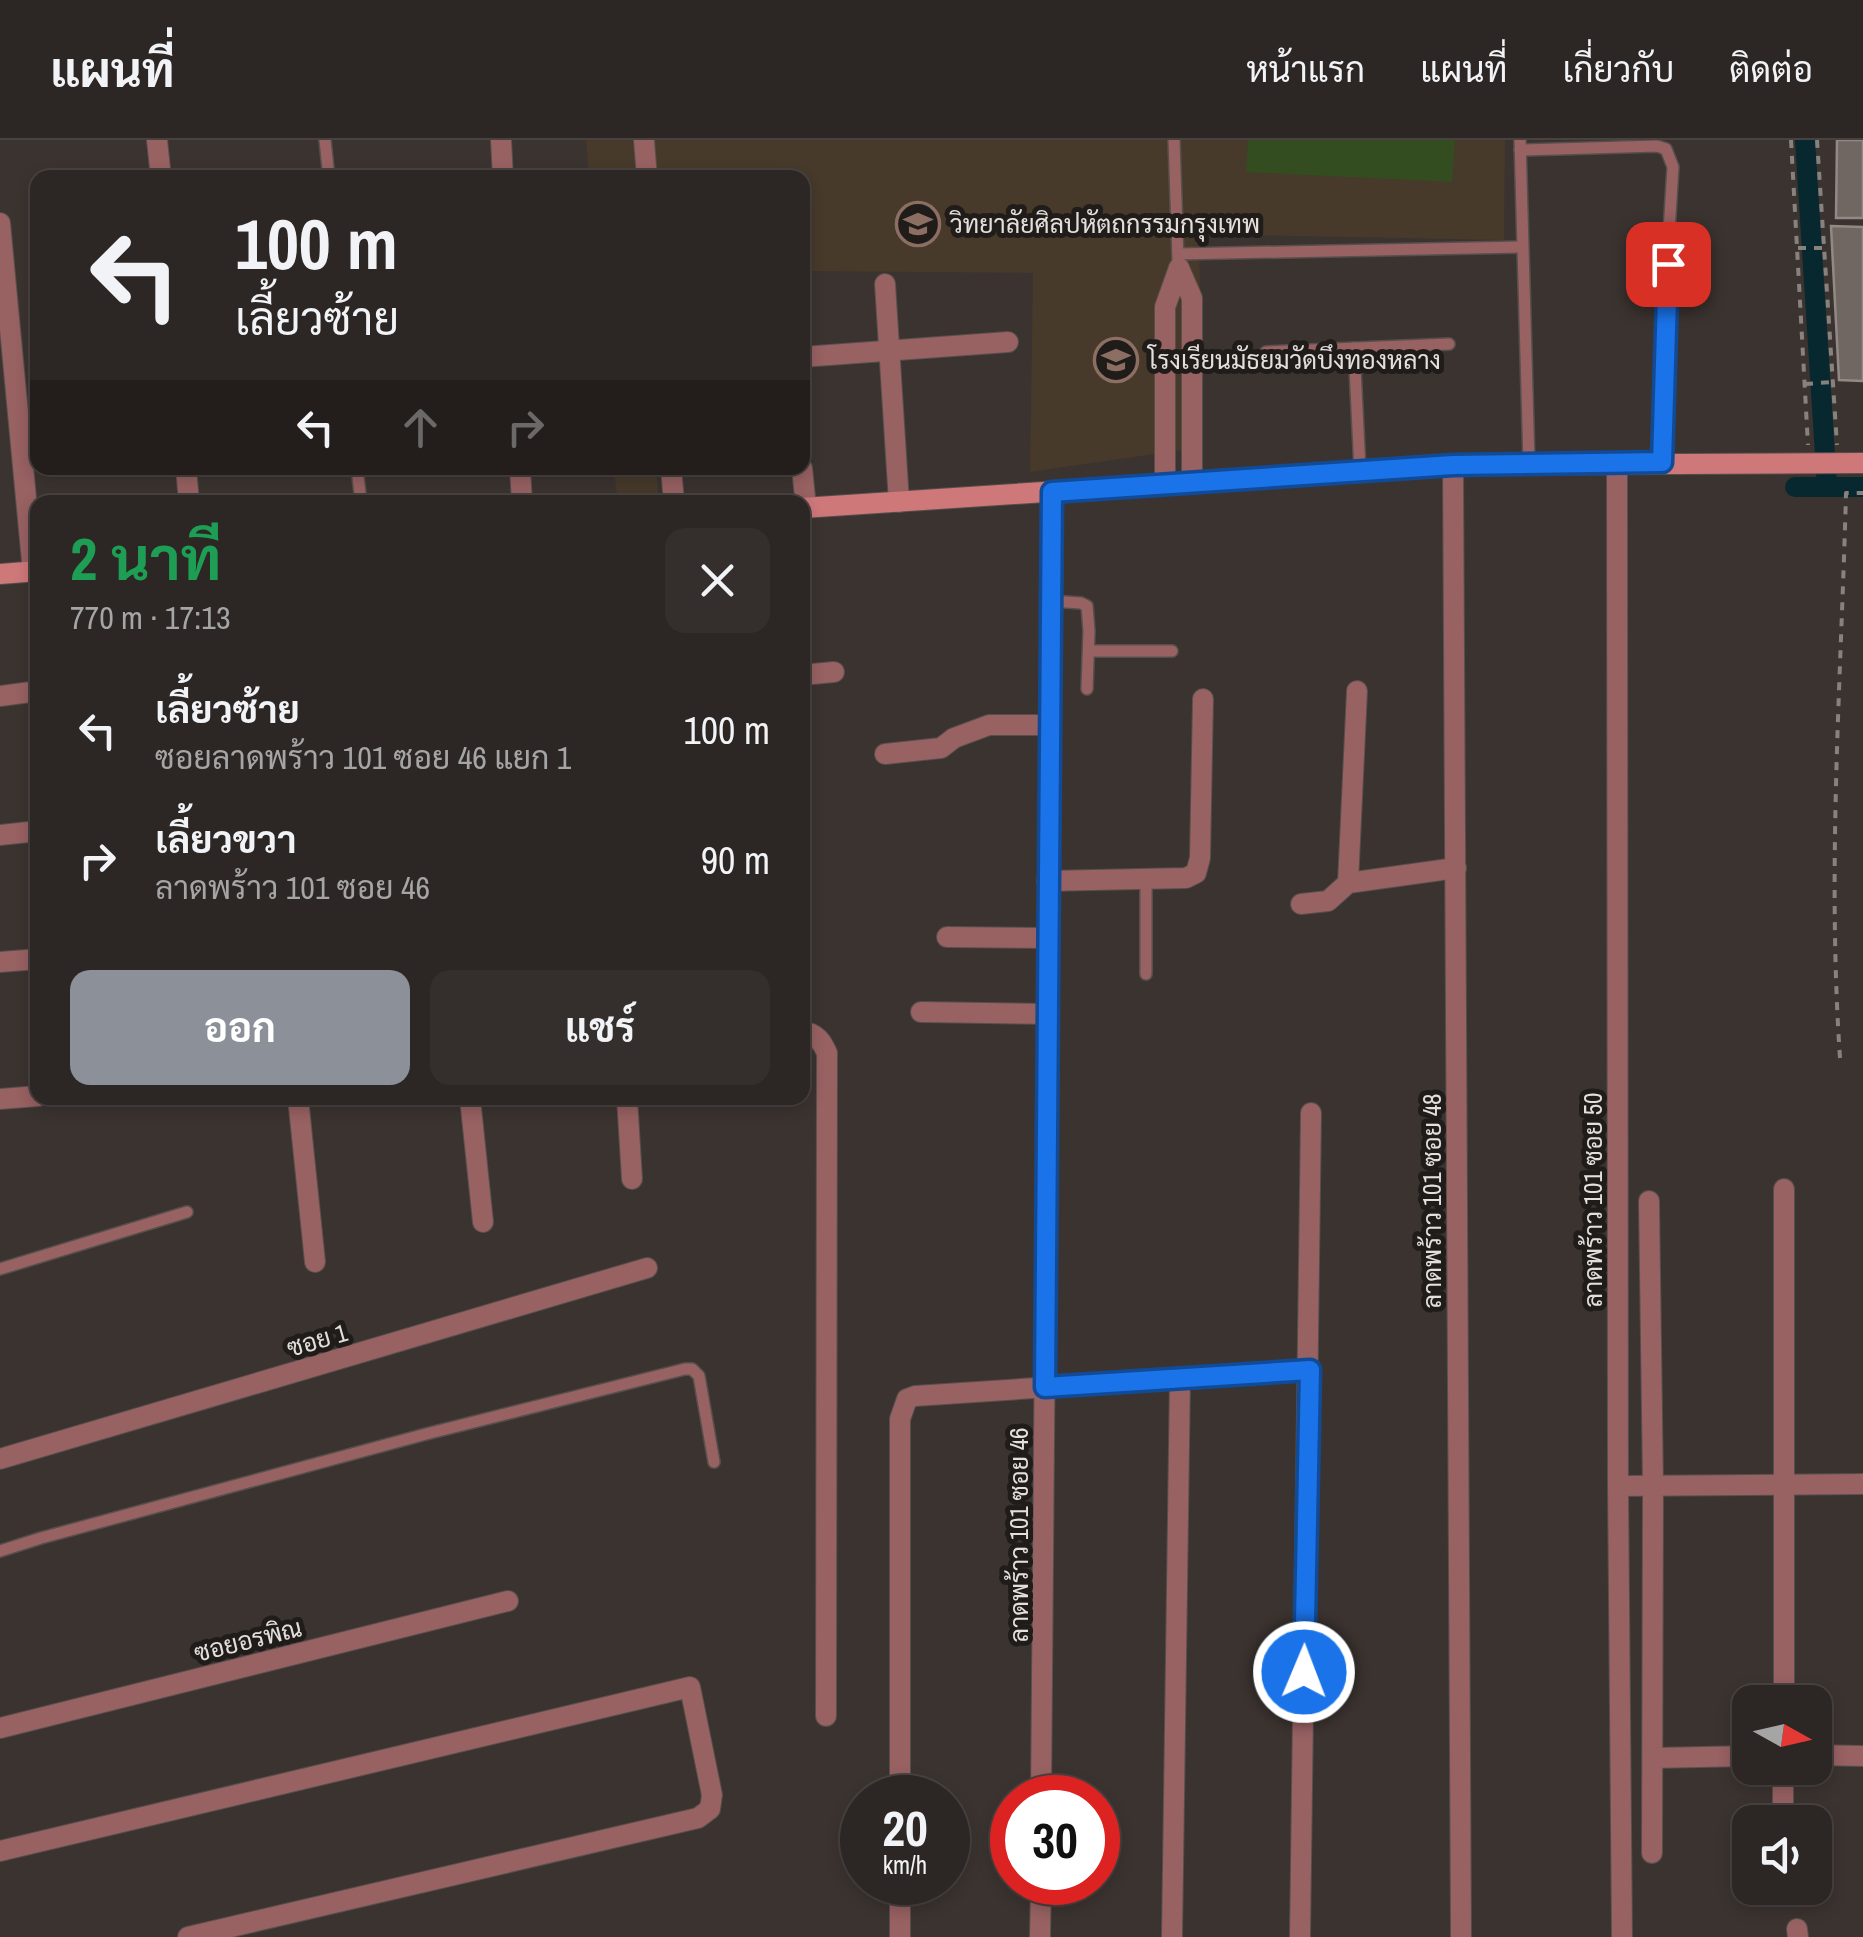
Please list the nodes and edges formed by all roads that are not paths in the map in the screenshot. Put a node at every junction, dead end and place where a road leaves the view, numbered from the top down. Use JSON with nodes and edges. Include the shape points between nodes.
{"nodes":[{"id":1,"x":157,"y":140,"type":"edge"},
{"id":2,"x":325,"y":140,"type":"edge"},
{"id":3,"x":500,"y":140,"type":"edge"},
{"id":4,"x":644,"y":140,"type":"edge"},
{"id":5,"x":1172,"y":141,"type":"edge"},
{"id":6,"x":1520,"y":145,"type":"edge"},
{"id":7,"x":160,"y":170,"type":"edge"},
{"id":8,"x":328,"y":170,"type":"edge"},
{"id":9,"x":502,"y":170,"type":"edge"},
{"id":10,"x":646,"y":170,"type":"edge"},
{"id":11,"x":0,"y":223,"type":"edge"},
{"id":12,"x":1522,"y":247,"type":"junction"},
{"id":13,"x":1178,"y":261,"type":"junction"},
{"id":14,"x":884,"y":284,"type":"dead end"},
{"id":15,"x":1008,"y":342,"type":"dead end"},
{"id":16,"x":1448,"y":344,"type":"dead end"},
{"id":17,"x":1354,"y":348,"type":"junction"},
{"id":18,"x":889,"y":350,"type":"junction"},
{"id":19,"x":1266,"y":352,"type":"dead end"},
{"id":20,"x":810,"y":356,"type":"edge"},
{"id":21,"x":1617,"y":462,"type":"junction"},
{"id":22,"x":1662,"y":462,"type":"junction"},
{"id":23,"x":1863,"y":463,"type":"edge"},
{"id":24,"x":1528,"y":464,"type":"junction"},
{"id":25,"x":1453,"y":465,"type":"junction"},
{"id":26,"x":1360,"y":470,"type":"junction"},
{"id":27,"x":1192,"y":482,"type":"junction"},
{"id":28,"x":1165,"y":483,"type":"junction"},
{"id":29,"x":1052,"y":492,"type":"junction"},
{"id":30,"x":900,"y":502,"type":"junction"},
{"id":31,"x":810,"y":508,"type":"edge"},
{"id":32,"x":30,"y":522,"type":"edge"},
{"id":33,"x":30,"y":572,"type":"edge"},
{"id":34,"x":0,"y":574,"type":"edge"},
{"id":35,"x":1050,"y":601,"type":"junction"},
{"id":36,"x":1172,"y":650,"type":"dead end"},
{"id":37,"x":1088,"y":652,"type":"junction"},
{"id":38,"x":834,"y":672,"type":"dead end"},
{"id":39,"x":810,"y":674,"type":"edge"},
{"id":40,"x":1087,"y":690,"type":"dead end"},
{"id":41,"x":30,"y":692,"type":"edge"},
{"id":42,"x":1357,"y":692,"type":"dead end"},
{"id":43,"x":0,"y":696,"type":"edge"},
{"id":44,"x":1204,"y":699,"type":"dead end"},
{"id":45,"x":1050,"y":724,"type":"junction"},
{"id":46,"x":885,"y":754,"type":"dead end"},
{"id":47,"x":30,"y":832,"type":"edge"},
{"id":48,"x":0,"y":835,"type":"edge"},
{"id":49,"x":1456,"y":868,"type":"junction"},
{"id":50,"x":1146,"y":879,"type":"junction"},
{"id":51,"x":1048,"y":881,"type":"junction"},
{"id":52,"x":1348,"y":883,"type":"junction"},
{"id":53,"x":1301,"y":904,"type":"dead end"},
{"id":54,"x":948,"y":937,"type":"dead end"},
{"id":55,"x":1047,"y":938,"type":"junction"},
{"id":56,"x":30,"y":960,"type":"edge"},
{"id":57,"x":0,"y":962,"type":"edge"},
{"id":58,"x":1146,"y":974,"type":"dead end"},
{"id":59,"x":921,"y":1012,"type":"dead end"},
{"id":60,"x":1047,"y":1014,"type":"junction"},
{"id":61,"x":810,"y":1033,"type":"edge"},
{"id":62,"x":30,"y":1097,"type":"edge"},
{"id":63,"x":0,"y":1099,"type":"edge"},
{"id":64,"x":299,"y":1105,"type":"edge"},
{"id":65,"x":471,"y":1105,"type":"edge"},
{"id":66,"x":627,"y":1105,"type":"edge"},
{"id":67,"x":1312,"y":1113,"type":"dead end"},
{"id":68,"x":632,"y":1180,"type":"dead end"},
{"id":69,"x":1784,"y":1189,"type":"dead end"},
{"id":70,"x":1649,"y":1201,"type":"dead end"},
{"id":71,"x":187,"y":1212,"type":"dead end"},
{"id":72,"x":483,"y":1222,"type":"dead end"},
{"id":73,"x":315,"y":1262,"type":"dead end"},
{"id":74,"x":647,"y":1268,"type":"dead end"},
{"id":75,"x":0,"y":1269,"type":"edge"},
{"id":76,"x":1310,"y":1370,"type":"junction"},
{"id":77,"x":1180,"y":1378,"type":"junction"},
{"id":78,"x":1045,"y":1387,"type":"junction"},
{"id":79,"x":0,"y":1459,"type":"edge"},
{"id":80,"x":714,"y":1462,"type":"dead end"},
{"id":81,"x":1863,"y":1484,"type":"edge"},
{"id":82,"x":1653,"y":1485,"type":"junction"},
{"id":83,"x":1785,"y":1485,"type":"junction"},
{"id":84,"x":1618,"y":1486,"type":"junction"},
{"id":85,"x":0,"y":1551,"type":"edge"},
{"id":86,"x":508,"y":1601,"type":"dead end"},
{"id":87,"x":1784,"y":1685,"type":"edge"},
{"id":88,"x":826,"y":1716,"type":"dead end"},
{"id":89,"x":0,"y":1728,"type":"edge"},
{"id":90,"x":1832,"y":1755,"type":"edge"},
{"id":91,"x":1732,"y":1756,"type":"edge"},
{"id":92,"x":1863,"y":1756,"type":"edge"},
{"id":93,"x":1652,"y":1758,"type":"junction"},
{"id":94,"x":900,"y":1775,"type":"edge"},
{"id":95,"x":1042,"y":1775,"type":"edge"},
{"id":96,"x":0,"y":1851,"type":"edge"},
{"id":97,"x":1652,"y":1853,"type":"dead end"},
{"id":98,"x":900,"y":1905,"type":"edge"},
{"id":99,"x":1041,"y":1905,"type":"edge"},
{"id":100,"x":188,"y":1937,"type":"edge"},
{"id":101,"x":900,"y":1937,"type":"edge"},
{"id":102,"x":1040,"y":1937,"type":"edge"},
{"id":103,"x":1172,"y":1937,"type":"edge"},
{"id":104,"x":1300,"y":1937,"type":"edge"},
{"id":105,"x":1461,"y":1937,"type":"edge"},
{"id":106,"x":1622,"y":1937,"type":"edge"}],
"edges":[{"from":1,"to":7,"type":"street"},
{"from":2,"to":8,"type":"lane"},
{"from":3,"to":9,"type":"street"},
{"from":4,"to":10,"type":"street"},
{"from":5,"to":13,"type":"lane"},
{"from":6,"to":12,"type":"lane"},
{"from":6,"to":22,"type":"lane","via":[[1666,149],[1674,167]]},
{"from":11,"to":32,"type":"street"},
{"from":12,"to":13,"type":"lane"},
{"from":12,"to":24,"type":"lane"},
{"from":13,"to":27,"type":"street","via":[[1192,298]]},
{"from":13,"to":28,"type":"street","via":[[1165,307]]},
{"from":14,"to":18,"type":"street"},
{"from":15,"to":18,"type":"street"},
{"from":16,"to":17,"type":"lane"},
{"from":17,"to":19,"type":"lane"},
{"from":17,"to":26,"type":"lane"},
{"from":18,"to":20,"type":"street"},
{"from":18,"to":30,"type":"street"},
{"from":21,"to":22,"type":"street"},
{"from":21,"to":24,"type":"street"},
{"from":21,"to":84,"type":"street","name":"ลาดพร้าว 101 ซอย 50"},
{"from":22,"to":23,"type":"street"},
{"from":24,"to":25,"type":"street"},
{"from":25,"to":26,"type":"street"},
{"from":25,"to":49,"type":"street","name":"ลาดพร้าว 101 ซอย 48"},
{"from":26,"to":27,"type":"street"},
{"from":27,"to":28,"type":"street"},
{"from":28,"to":29,"type":"street"},
{"from":29,"to":30,"type":"street"},
{"from":29,"to":35,"type":"street","name":"ลาดพร้าว 101 ซอย 46"},
{"from":30,"to":31,"type":"street"},
{"from":33,"to":34,"type":"street"},
{"from":35,"to":37,"type":"lane","via":[[1086,606]]},
{"from":35,"to":45,"type":"street","name":"ลาดพร้าว 101 ซอย 46"},
{"from":36,"to":37,"type":"lane"},
{"from":37,"to":40,"type":"lane"},
{"from":38,"to":39,"type":"street"},
{"from":41,"to":43,"type":"street"},
{"from":42,"to":52,"type":"street"},
{"from":44,"to":50,"type":"street","via":[[1197,870],[1186,878]]},
{"from":45,"to":46,"type":"street","via":[[988,725],[941,748]]},
{"from":45,"to":51,"type":"street","name":"ลาดพร้าว 101 ซอย 46"},
{"from":47,"to":48,"type":"street"},
{"from":49,"to":52,"type":"street"},
{"from":49,"to":105,"type":"street","name":"ลาดพร้าว 101 ซอย 48"},
{"from":50,"to":51,"type":"street"},
{"from":50,"to":58,"type":"lane"},
{"from":51,"to":55,"type":"street","name":"ลาดพร้าว 101 ซอย 46"},
{"from":52,"to":53,"type":"street","via":[[1328,901]]},
{"from":54,"to":55,"type":"street"},
{"from":55,"to":60,"type":"street","name":"ลาดพร้าว 101 ซอย 46"},
{"from":56,"to":57,"type":"street"},
{"from":59,"to":60,"type":"street"},
{"from":60,"to":78,"type":"street","name":"ลาดพร้าว 101 ซอย 46"},
{"from":61,"to":88,"type":"street","via":[[826,1053]]},
{"from":62,"to":63,"type":"street"},
{"from":64,"to":73,"type":"street"},
{"from":65,"to":72,"type":"street"},
{"from":66,"to":68,"type":"street"},
{"from":67,"to":76,"type":"street"},
{"from":69,"to":83,"type":"street"},
{"from":70,"to":82,"type":"street"},
{"from":71,"to":75,"type":"lane"},
{"from":74,"to":79,"type":"street","name":"ซอย 1"},
{"from":76,"to":77,"type":"street"},
{"from":76,"to":104,"type":"street"},
{"from":77,"to":78,"type":"street"},
{"from":77,"to":103,"type":"street"},
{"from":78,"to":94,"type":"street","via":[[907,1399],[900,1419]]},
{"from":78,"to":95,"type":"street","name":"ลาดพร้าว 101 ซอย 46"},
{"from":80,"to":85,"type":"lane","via":[[699,1376],[685,1369]]},
{"from":81,"to":83,"type":"street"},
{"from":82,"to":83,"type":"street"},
{"from":82,"to":84,"type":"street"},
{"from":82,"to":93,"type":"street"},
{"from":83,"to":87,"type":"street"},
{"from":84,"to":106,"type":"street","name":"ลาดพร้าว 101 ซอย 50"},
{"from":86,"to":89,"type":"street","name":"ซอยอรพิณ"},
{"from":90,"to":92,"type":"street"},
{"from":91,"to":93,"type":"street"},
{"from":93,"to":97,"type":"street"},
{"from":96,"to":100,"type":"street","via":[[690,1686],[712,1795],[710,1809],[698,1818]]},
{"from":98,"to":101,"type":"street"},
{"from":99,"to":102,"type":"street"}]}
